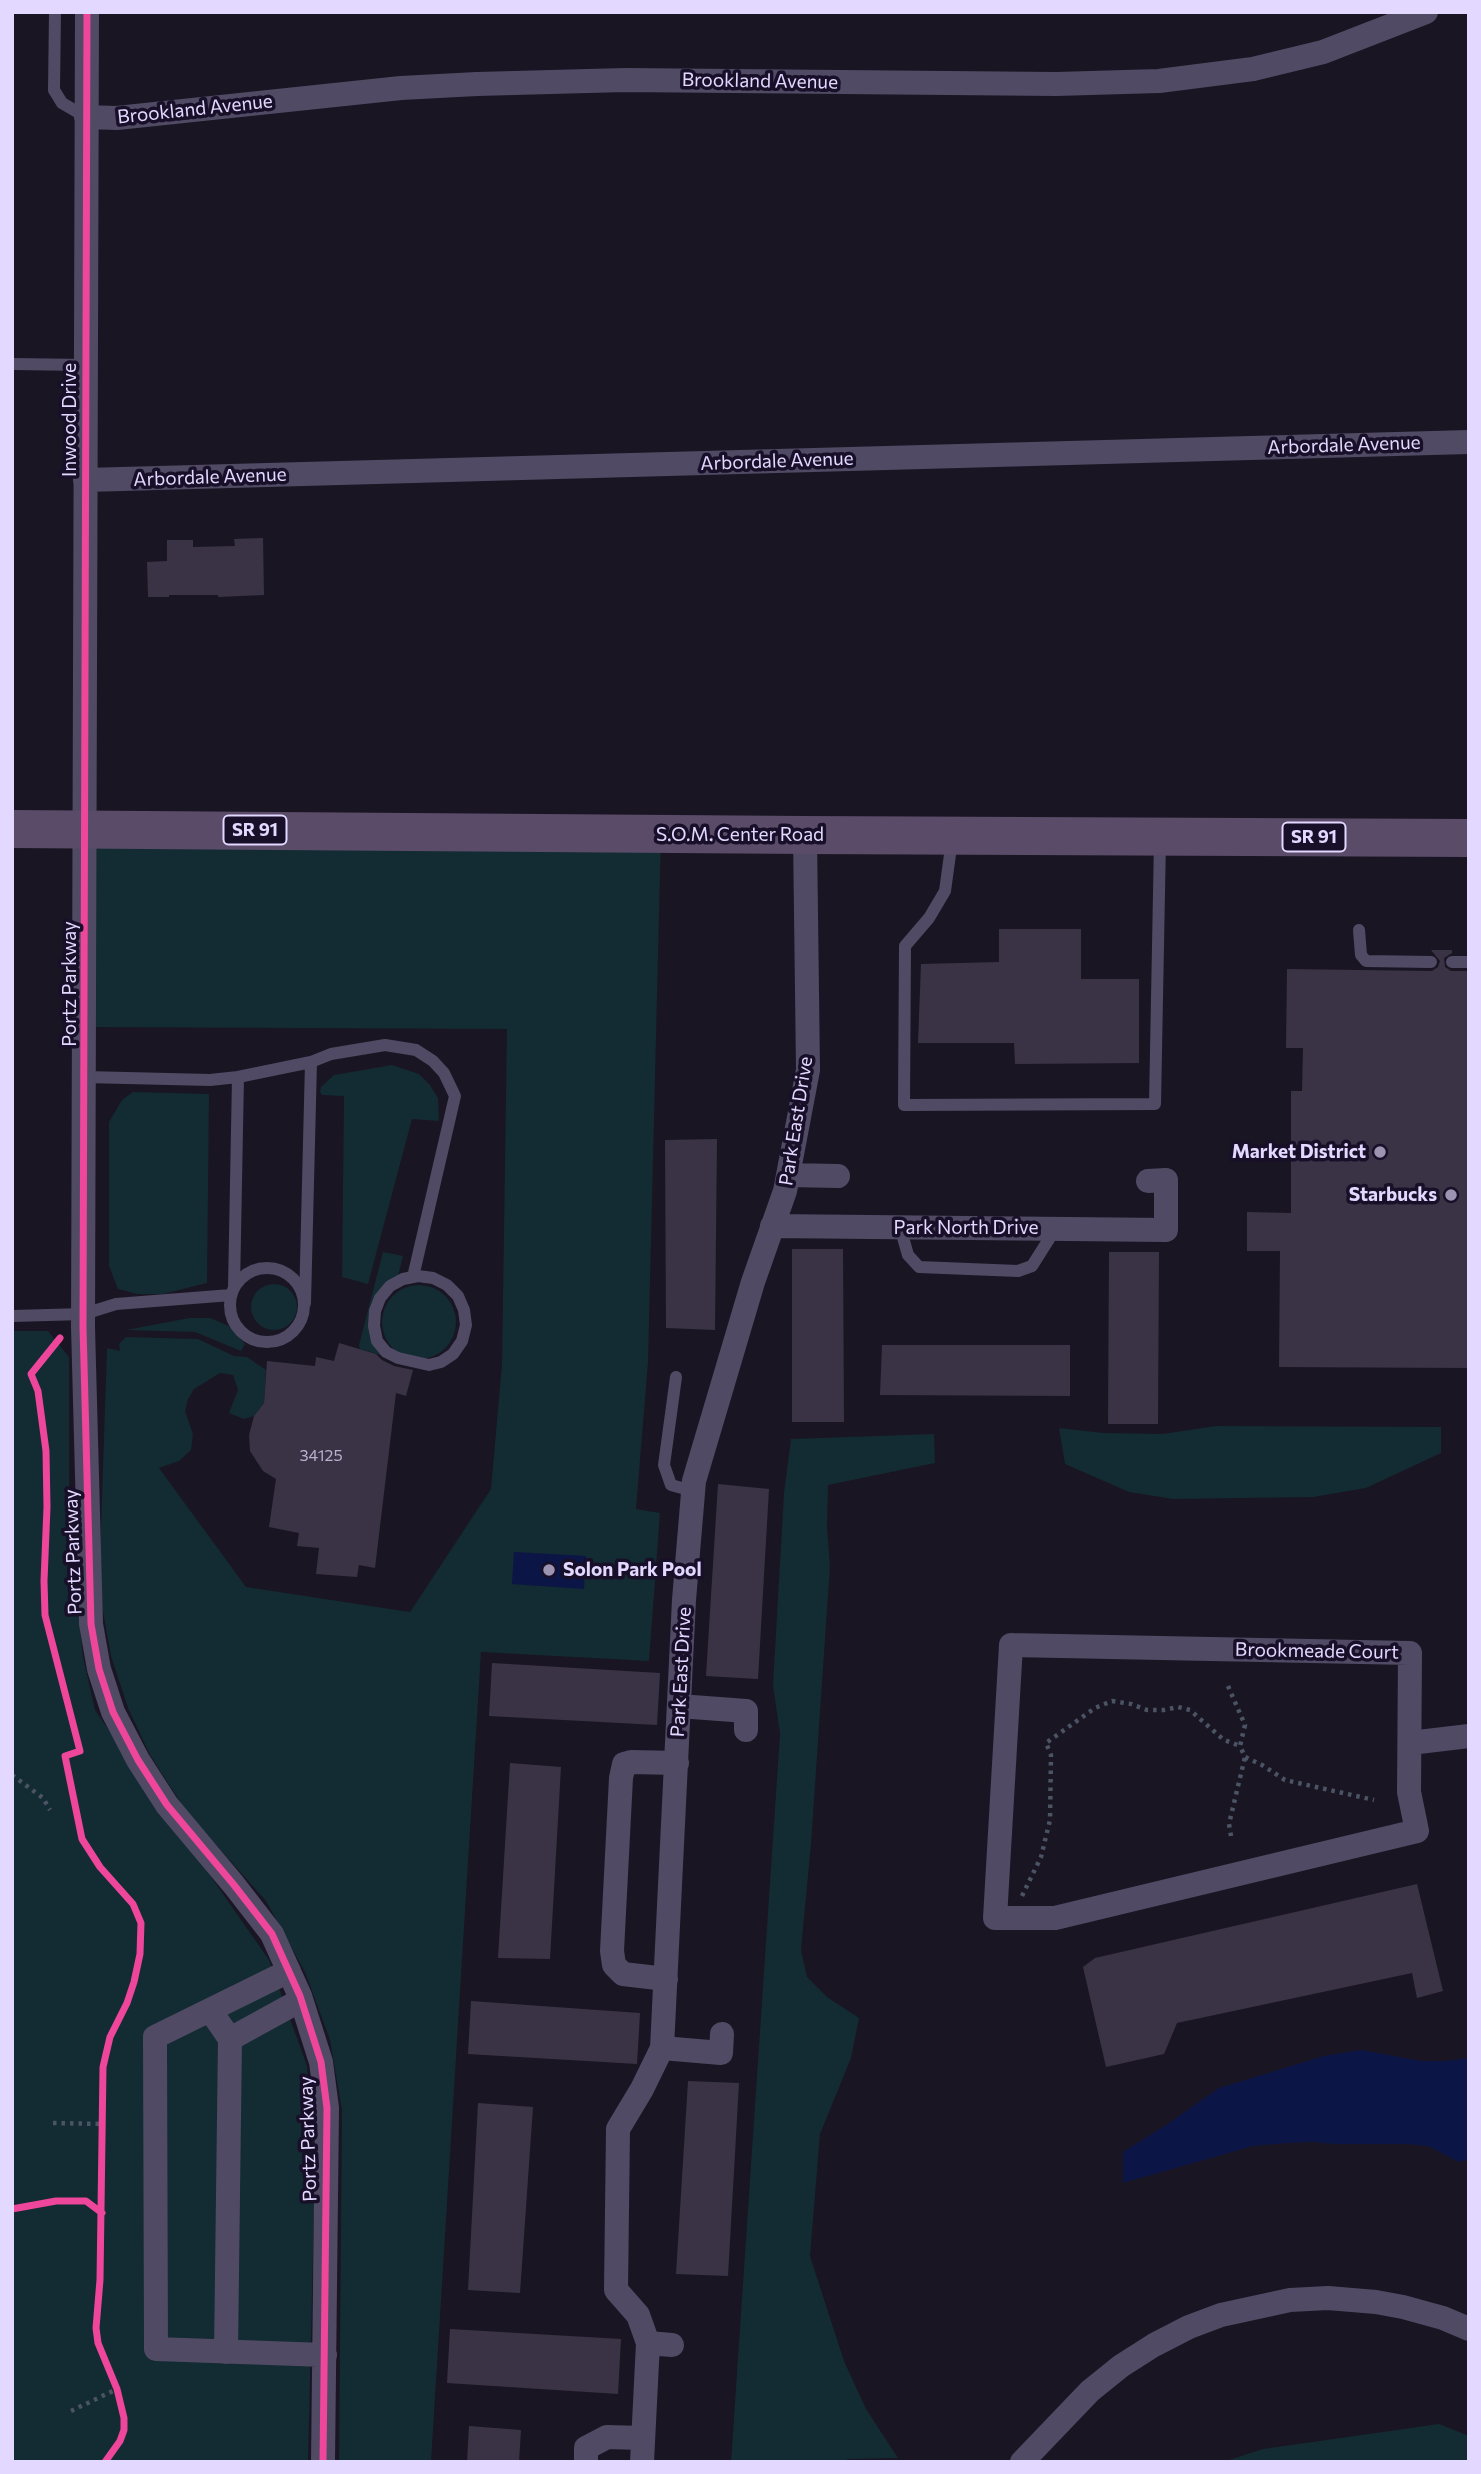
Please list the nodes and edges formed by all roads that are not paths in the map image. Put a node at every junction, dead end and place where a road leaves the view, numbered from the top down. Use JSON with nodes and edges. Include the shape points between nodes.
{"nodes":[{"id":1,"x":55,"y":12,"type":"edge"},
{"id":2,"x":87,"y":12,"type":"edge"},
{"id":3,"x":1426,"y":12,"type":"edge"},
{"id":4,"x":86,"y":117,"type":"junction"},
{"id":5,"x":12,"y":365,"type":"edge"},
{"id":6,"x":86,"y":365,"type":"junction"},
{"id":7,"x":1469,"y":442,"type":"edge"},
{"id":8,"x":85,"y":480,"type":"junction"},
{"id":9,"x":12,"y":828,"type":"edge"},
{"id":10,"x":86,"y":828,"type":"junction"},
{"id":11,"x":806,"y":835,"type":"junction"},
{"id":12,"x":952,"y":835,"type":"junction"},
{"id":13,"x":1160,"y":836,"type":"junction"},
{"id":14,"x":1469,"y":838,"type":"edge"},
{"id":15,"x":1359,"y":930,"type":"dead end"},
{"id":16,"x":1431,"y":962,"type":"dead end"},
{"id":17,"x":1452,"y":962,"type":"dead end"},
{"id":18,"x":1469,"y":962,"type":"edge"},
{"id":19,"x":311,"y":1062,"type":"junction"},
{"id":20,"x":85,"y":1077,"type":"junction"},
{"id":21,"x":239,"y":1077,"type":"junction"},
{"id":22,"x":788,"y":1175,"type":"junction"},
{"id":23,"x":838,"y":1176,"type":"dead end"},
{"id":24,"x":1148,"y":1181,"type":"dead end"},
{"id":25,"x":772,"y":1226,"type":"junction"},
{"id":26,"x":900,"y":1227,"type":"junction"},
{"id":27,"x":1056,"y":1228,"type":"junction"},
{"id":28,"x":413,"y":1276,"type":"junction"},
{"id":29,"x":232,"y":1292,"type":"junction"},
{"id":30,"x":305,"y":1303,"type":"junction"},
{"id":31,"x":84,"y":1314,"type":"junction"},
{"id":32,"x":12,"y":1317,"type":"edge"},
{"id":33,"x":676,"y":1377,"type":"dead end"},
{"id":34,"x":693,"y":1491,"type":"junction"},
{"id":35,"x":679,"y":1706,"type":"junction"},
{"id":36,"x":746,"y":1730,"type":"dead end"},
{"id":37,"x":1469,"y":1735,"type":"edge"},
{"id":38,"x":1410,"y":1743,"type":"junction"},
{"id":39,"x":677,"y":1763,"type":"junction"},
{"id":40,"x":289,"y":1972,"type":"junction"},
{"id":41,"x":666,"y":1979,"type":"junction"},
{"id":42,"x":301,"y":2000,"type":"junction"},
{"id":43,"x":210,"y":2010,"type":"junction"},
{"id":44,"x":722,"y":2034,"type":"dead end"},
{"id":45,"x":230,"y":2039,"type":"junction"},
{"id":46,"x":662,"y":2048,"type":"junction"},
{"id":47,"x":1469,"y":2329,"type":"edge"},
{"id":48,"x":226,"y":2351,"type":"junction"},
{"id":49,"x":325,"y":2356,"type":"junction"},
{"id":50,"x":642,"y":2450,"type":"edge"},
{"id":51,"x":323,"y":2462,"type":"edge"},
{"id":52,"x":586,"y":2462,"type":"edge"},
{"id":53,"x":1022,"y":2462,"type":"edge"}],
"edges":[{"from":1,"to":4,"type":"lane","via":[[54,90],[62,103]]},
{"from":2,"to":4,"type":"street","name":"Inwood Drive"},
{"from":3,"to":4,"type":"street","name":"Brookland Avenue","via":[[1323,52],[1253,69],[1159,81],[477,84],[117,118]]},
{"from":4,"to":6,"type":"street","name":"Inwood Drive"},
{"from":5,"to":6,"type":"lane"},
{"from":6,"to":8,"type":"street","name":"Inwood Drive"},
{"from":7,"to":8,"type":"street","name":"Arbordale Avenue"},
{"from":8,"to":10,"type":"street","name":"Inwood Drive"},
{"from":9,"to":10,"type":"main road","name":"S.O.M. Center Road","number":"SR 91"},
{"from":10,"to":11,"type":"main road","name":"S.O.M. Center Road","number":"SR 91"},
{"from":10,"to":20,"type":"street","name":"Portz Parkway"},
{"from":11,"to":12,"type":"main road","name":"S.O.M. Center Road","number":"SR 91"},
{"from":11,"to":22,"type":"street","name":"Park East Drive","via":[[808,1070]]},
{"from":12,"to":13,"type":"main road","name":"S.O.M. Center Road","number":"SR 91"},
{"from":12,"to":13,"type":"lane","via":[[945,891],[905,946],[904,1105],[1155,1104]]},
{"from":13,"to":14,"type":"main road","name":"S.O.M. Center Road","number":"SR 91"},
{"from":15,"to":16,"type":"lane","via":[[1361,955],[1366,961]]},
{"from":17,"to":18,"type":"lane"},
{"from":19,"to":21,"type":"lane"},
{"from":19,"to":28,"type":"lane","via":[[385,1045],[416,1050],[444,1073],[455,1096]]},
{"from":19,"to":30,"type":"lane"},
{"from":20,"to":21,"type":"lane"},
{"from":20,"to":31,"type":"street","name":"Portz Parkway"},
{"from":21,"to":29,"type":"lane"},
{"from":22,"to":23,"type":"street"},
{"from":22,"to":25,"type":"street","name":"Park East Drive"},
{"from":24,"to":27,"type":"street","name":"Park North Drive","via":[[1166,1180],[1166,1230]]},
{"from":25,"to":26,"type":"street","name":"Park North Drive"},
{"from":25,"to":34,"type":"street","name":"Park East Drive"},
{"from":26,"to":27,"type":"street","name":"Park North Drive"},
{"from":26,"to":27,"type":"lane","via":[[908,1255],[919,1267],[1018,1271],[1032,1266]]},
{"from":28,"to":28,"type":"lane","via":[[447,1285],[464,1310],[462,1340],[441,1362],[429,1365],[398,1358],[377,1340],[375,1311],[380,1297],[390,1286]]},
{"from":29,"to":30,"type":"lane","via":[[244,1275],[258,1268],[275,1268],[301,1287]]},
{"from":29,"to":30,"type":"lane","via":[[234,1323],[256,1340],[284,1339],[296,1330]]},
{"from":29,"to":31,"type":"lane","via":[[116,1304]]},
{"from":31,"to":32,"type":"lane"},
{"from":31,"to":40,"type":"street","name":"Portz Parkway","via":[[89,1590],[99,1669],[113,1712],[138,1759],[167,1805],[271,1934]]},
{"from":33,"to":34,"type":"lane","via":[[664,1465],[671,1485]]},
{"from":34,"to":35,"type":"street","name":"Park East Drive"},
{"from":35,"to":36,"type":"street","via":[[746,1711]]},
{"from":35,"to":39,"type":"street","name":"Park East Drive"},
{"from":37,"to":38,"type":"street"},
{"from":38,"to":38,"type":"street","name":"Brookmeade Court","via":[[1409,1792],[1417,1831],[1055,1917],[995,1917],[1011,1645],[1410,1653]]},
{"from":39,"to":41,"type":"street","name":"Park East Drive"},
{"from":39,"to":41,"type":"street","via":[[624,1764],[612,1951],[614,1965],[623,1974]]},
{"from":40,"to":42,"type":"street","name":"Portz Parkway"},
{"from":40,"to":43,"type":"street"},
{"from":41,"to":46,"type":"street","name":"Park East Drive"},
{"from":42,"to":45,"type":"street"},
{"from":42,"to":49,"type":"street","name":"Portz Parkway","via":[[321,2062],[327,2108]]},
{"from":43,"to":45,"type":"street"},
{"from":43,"to":48,"type":"street","via":[[155,2037],[156,2349]]},
{"from":44,"to":46,"type":"street","via":[[721,2053]]},
{"from":45,"to":48,"type":"street"},
{"from":46,"to":50,"type":"street","name":"Park East Drive","via":[[618,2129],[616,2290],[660,2344]]},
{"from":47,"to":53,"type":"street","via":[[1402,2306],[1328,2298],[1280,2301],[1221,2315],[1189,2327],[1121,2366],[1090,2391]]},
{"from":48,"to":49,"type":"street"},
{"from":49,"to":51,"type":"street","name":"Portz Parkway"},
{"from":50,"to":52,"type":"street","via":[[607,2437],[586,2448]]}]}
